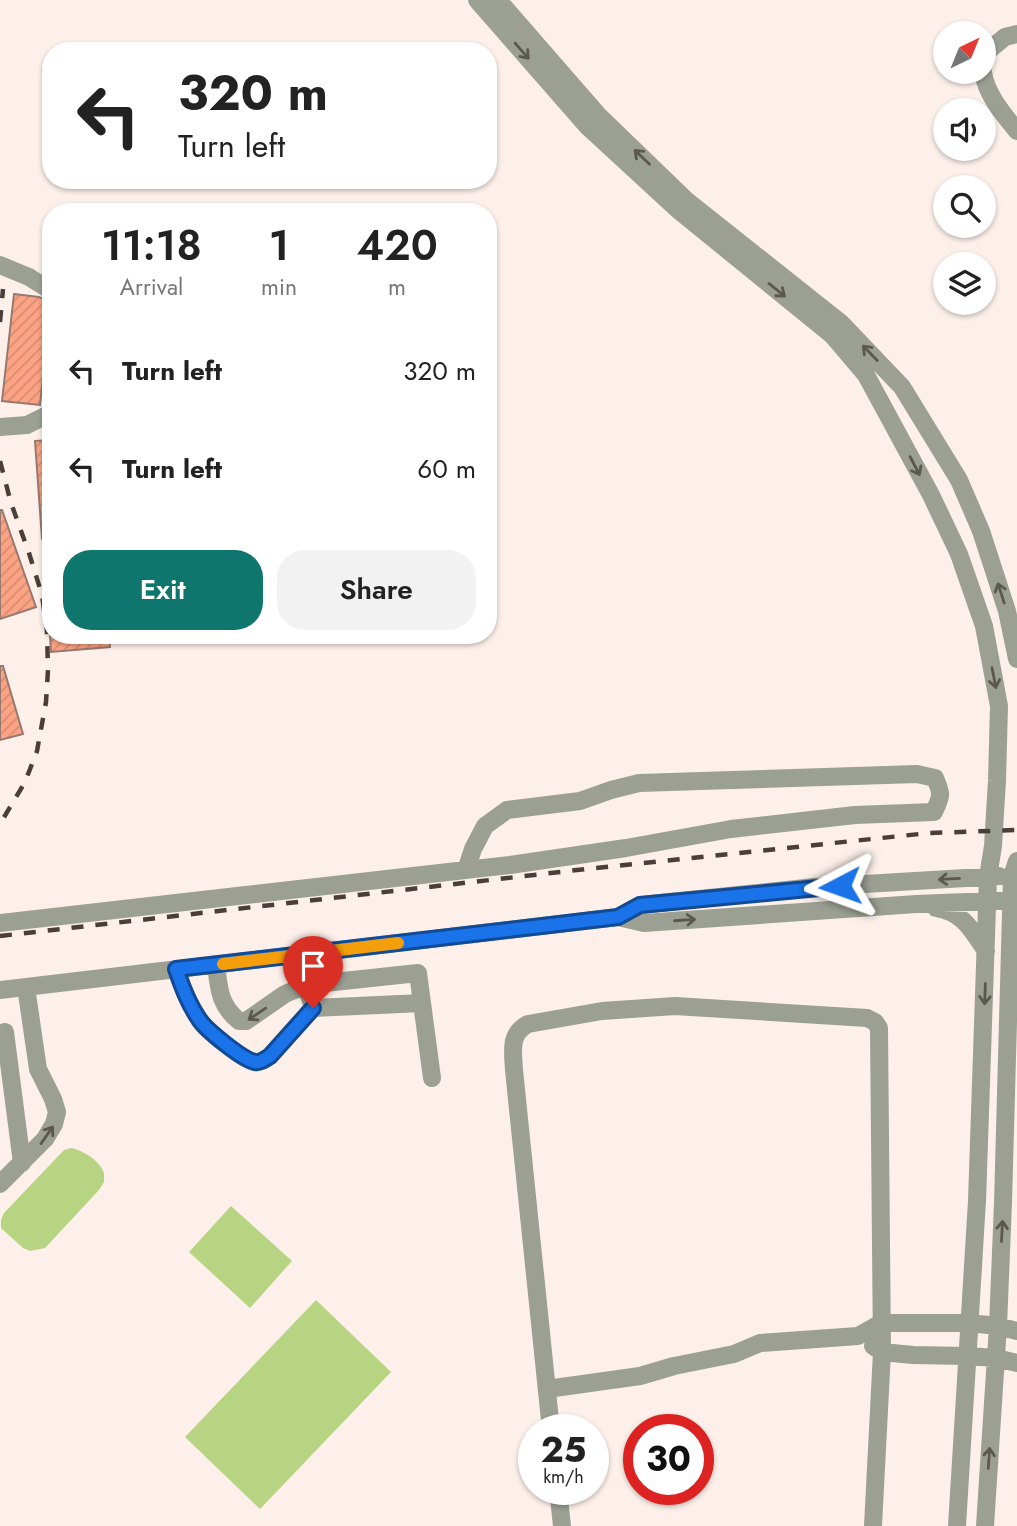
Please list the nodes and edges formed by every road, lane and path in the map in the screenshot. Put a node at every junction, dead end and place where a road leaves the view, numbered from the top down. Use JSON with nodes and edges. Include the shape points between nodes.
{"nodes":[{"id":1,"x":477,"y":0,"type":"edge"},
{"id":2,"x":498,"y":0,"type":"edge"},
{"id":3,"x":504,"y":20,"type":"junction"},
{"id":4,"x":1017,"y":34,"type":"edge"},
{"id":5,"x":996,"y":44,"type":"edge"},
{"id":6,"x":985,"y":84,"type":"edge"},
{"id":7,"x":1017,"y":131,"type":"edge"},
{"id":8,"x":0,"y":265,"type":"edge"},
{"id":9,"x":42,"y":285,"type":"edge"},
{"id":10,"x":902,"y":387,"type":"junction"},
{"id":11,"x":879,"y":398,"type":"junction"},
{"id":12,"x":42,"y":418,"type":"edge"},
{"id":13,"x":0,"y":427,"type":"edge"},
{"id":14,"x":1017,"y":659,"type":"edge"},
{"id":15,"x":466,"y":870,"type":"junction"},
{"id":16,"x":1015,"y":871,"type":"edge"},
{"id":17,"x":988,"y":877,"type":"junction"},
{"id":18,"x":1015,"y":900,"type":"edge"},
{"id":19,"x":988,"y":901,"type":"junction"},
{"id":20,"x":916,"y":904,"type":"junction"},
{"id":21,"x":618,"y":917,"type":"junction"},
{"id":22,"x":0,"y":923,"type":"edge"},
{"id":23,"x":1014,"y":940,"type":"edge"},
{"id":24,"x":986,"y":951,"type":"junction"},
{"id":25,"x":216,"y":965,"type":"junction"},
{"id":26,"x":176,"y":969,"type":"junction"},
{"id":27,"x":306,"y":985,"type":"junction"},
{"id":28,"x":26,"y":987,"type":"junction"},
{"id":29,"x":0,"y":990,"type":"edge"},
{"id":30,"x":422,"y":1003,"type":"junction"},
{"id":31,"x":313,"y":1008,"type":"junction"},
{"id":32,"x":32,"y":1031,"type":"junction"},
{"id":33,"x":3,"y":1032,"type":"edge"},
{"id":34,"x":432,"y":1078,"type":"dead end"},
{"id":35,"x":22,"y":1163,"type":"junction"},
{"id":36,"x":0,"y":1184,"type":"edge"},
{"id":37,"x":977,"y":1201,"type":"junction"},
{"id":38,"x":1003,"y":1203,"type":"junction"},
{"id":39,"x":916,"y":1322,"type":"junction"},
{"id":40,"x":881,"y":1323,"type":"junction"},
{"id":41,"x":970,"y":1323,"type":"junction"},
{"id":42,"x":998,"y":1326,"type":"junction"},
{"id":43,"x":1017,"y":1331,"type":"edge"},
{"id":44,"x":858,"y":1336,"type":"junction"},
{"id":45,"x":882,"y":1352,"type":"junction"},
{"id":46,"x":913,"y":1355,"type":"junction"},
{"id":47,"x":967,"y":1356,"type":"junction"},
{"id":48,"x":996,"y":1358,"type":"junction"},
{"id":49,"x":1017,"y":1363,"type":"edge"},
{"id":50,"x":547,"y":1388,"type":"junction"},
{"id":51,"x":549,"y":1414,"type":"edge"},
{"id":52,"x":560,"y":1505,"type":"edge"},
{"id":53,"x":562,"y":1526,"type":"edge"},
{"id":54,"x":873,"y":1526,"type":"edge"},
{"id":55,"x":957,"y":1526,"type":"edge"},
{"id":56,"x":985,"y":1526,"type":"edge"}],
"edges":[{"from":1,"to":3,"type":"street"},
{"from":2,"to":3,"type":"street"},
{"from":10,"to":3,"type":"street","one_way":true,"via":[[841,323],[686,200]]},
{"from":3,"to":11,"type":"street","one_way":true,"via":[[588,127],[677,209],[832,335]]},
{"from":4,"to":5,"type":"street"},
{"from":6,"to":7,"type":"street"},
{"from":8,"to":9,"type":"street"},
{"from":10,"to":11,"type":"street"},
{"from":14,"to":10,"type":"street","one_way":true,"via":[[1007,611],[965,493]]},
{"from":11,"to":17,"type":"street","one_way":true,"via":[[959,554],[984,626],[999,706]]},
{"from":12,"to":13,"type":"street","via":[[27,425]]},
{"from":15,"to":15,"type":"street","via":[[731,829],[934,812],[941,792],[935,778],[917,774],[639,783],[580,801],[507,810],[485,826]]},
{"from":15,"to":22,"type":"street"},
{"from":16,"to":17,"type":"street"},
{"from":16,"to":18,"type":"street"},
{"from":17,"to":19,"type":"street"},
{"from":17,"to":21,"type":"street","one_way":true,"via":[[815,887],[640,905]]},
{"from":18,"to":19,"type":"street"},
{"from":18,"to":23,"type":"street"},
{"from":19,"to":20,"type":"street"},
{"from":19,"to":24,"type":"street"},
{"from":21,"to":20,"type":"street","one_way":true,"via":[[644,923]]},
{"from":20,"to":24,"type":"street","via":[[958,916]]},
{"from":21,"to":25,"type":"street"},
{"from":23,"to":38,"type":"street"},
{"from":24,"to":37,"type":"street","one_way":true},
{"from":25,"to":26,"type":"street"},
{"from":27,"to":25,"type":"street","one_way":true,"via":[[239,1021],[221,999]]},
{"from":26,"to":28,"type":"street"},
{"from":26,"to":31,"type":"street","via":[[200,1022],[255,1062],[270,1056]]},
{"from":27,"to":30,"type":"street","via":[[418,973]]},
{"from":27,"to":31,"type":"street"},
{"from":28,"to":29,"type":"street"},
{"from":28,"to":32,"type":"street"},
{"from":30,"to":31,"type":"street"},
{"from":30,"to":34,"type":"street"},
{"from":32,"to":33,"type":"street"},
{"from":35,"to":32,"type":"street","one_way":true,"via":[[45,1139],[57,1112],[38,1069]]},
{"from":33,"to":35,"type":"street"},
{"from":35,"to":36,"type":"street"},
{"from":37,"to":38,"type":"street"},
{"from":37,"to":41,"type":"street"},
{"from":42,"to":38,"type":"street","one_way":true},
{"from":39,"to":40,"type":"street"},
{"from":39,"to":41,"type":"street"},
{"from":39,"to":46,"type":"street"},
{"from":40,"to":44,"type":"street"},
{"from":40,"to":45,"type":"street"},
{"from":40,"to":50,"type":"street","via":[[879,1028],[875,1022],[675,1006],[602,1011],[535,1023],[521,1028],[513,1039],[513,1049]]},
{"from":41,"to":42,"type":"street"},
{"from":41,"to":47,"type":"street"},
{"from":42,"to":43,"type":"street"},
{"from":42,"to":48,"type":"street"},
{"from":44,"to":45,"type":"street"},
{"from":44,"to":50,"type":"street","via":[[760,1343],[734,1354],[640,1376]]},
{"from":45,"to":46,"type":"street"},
{"from":45,"to":54,"type":"street"},
{"from":46,"to":47,"type":"street"},
{"from":47,"to":48,"type":"street"},
{"from":47,"to":55,"type":"street"},
{"from":48,"to":49,"type":"street"},
{"from":56,"to":48,"type":"street","one_way":true},
{"from":50,"to":51,"type":"street"},
{"from":52,"to":53,"type":"street"}]}
